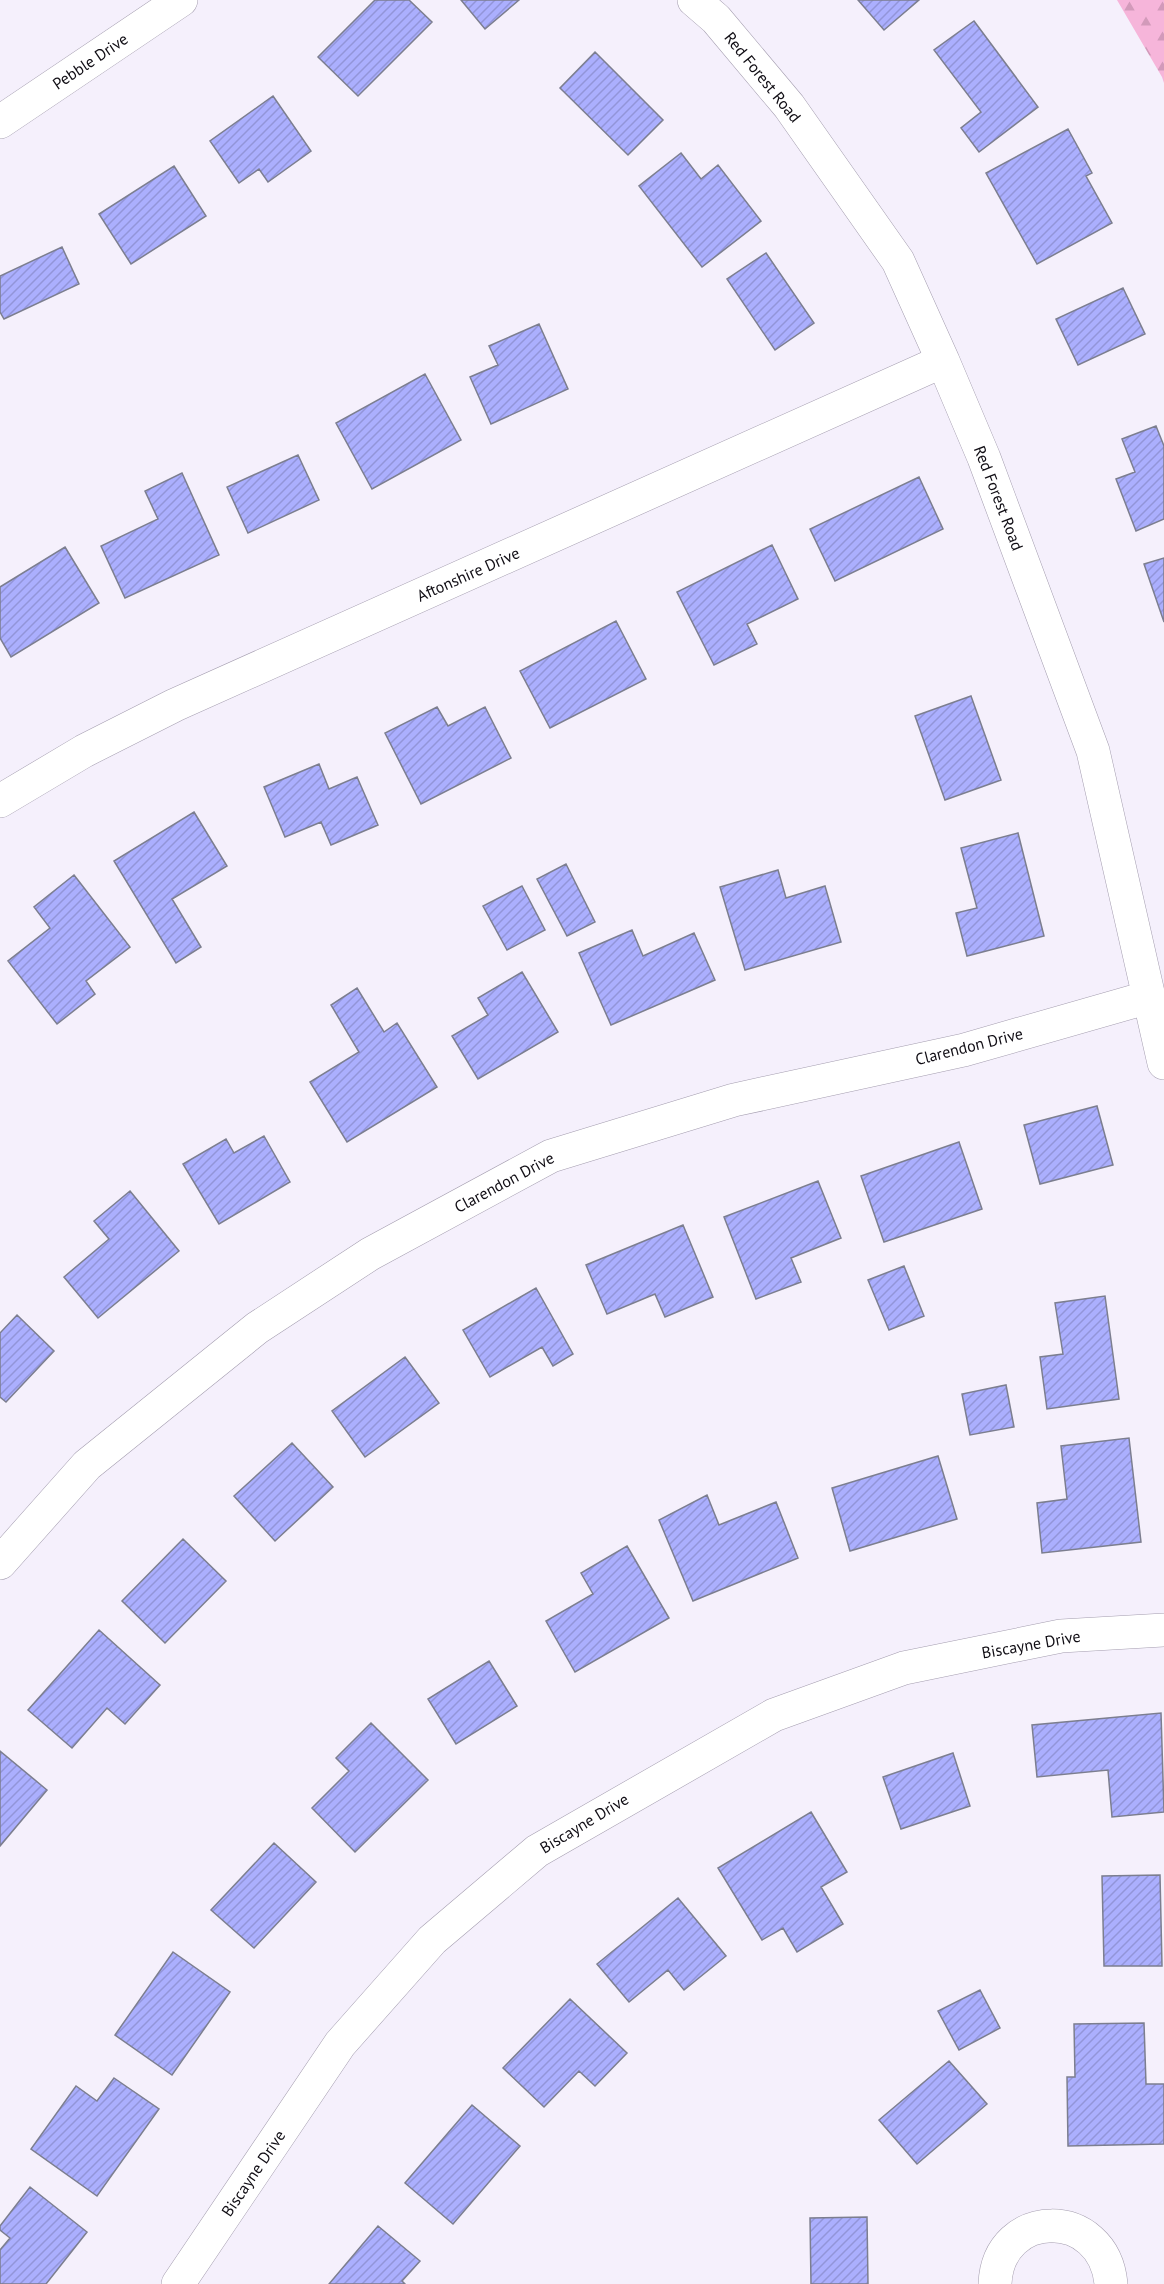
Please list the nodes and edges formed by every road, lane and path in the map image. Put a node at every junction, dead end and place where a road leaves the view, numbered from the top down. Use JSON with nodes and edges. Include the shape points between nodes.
{"nodes":[{"id":1,"x":181,"y":0,"type":"edge"},
{"id":2,"x":694,"y":0,"type":"edge"},
{"id":3,"x":0,"y":122,"type":"edge"},
{"id":4,"x":943,"y":361,"type":"junction"},
{"id":5,"x":0,"y":801,"type":"edge"},
{"id":6,"x":1149,"y":996,"type":"junction"},
{"id":7,"x":1164,"y":1063,"type":"edge"},
{"id":8,"x":0,"y":1563,"type":"edge"},
{"id":9,"x":1164,"y":1630,"type":"edge"},
{"id":10,"x":178,"y":2284,"type":"edge"},
{"id":11,"x":995,"y":2284,"type":"edge"},
{"id":12,"x":1111,"y":2284,"type":"edge"},
{"id":13,"x":1124,"y":2284,"type":"edge"}],
"edges":[{"from":1,"to":3,"type":"street","name":"Pebble Drive"},
{"from":2,"to":4,"type":"street","name":"Red Forest Road","via":[[716,19],[789,106],[898,261]]},
{"from":4,"to":5,"type":"street","name":"Aftonshire Drive","via":[[175,705],[84,751]]},
{"from":4,"to":6,"type":"street","name":"Red Forest Road","via":[[984,458],[1093,751]]},
{"from":6,"to":7,"type":"street","name":"Red Forest Road"},
{"from":6,"to":8,"type":"street","name":"Clarendon Drive","via":[[964,1050],[734,1100],[550,1156],[370,1254],[257,1328],[87,1465]]},
{"from":9,"to":10,"type":"street","name":"Biscayne Drive","via":[[1061,1636],[904,1668],[774,1715],[537,1851],[432,1940],[340,2044]]},
{"from":11,"to":12,"type":"street","via":[[998,2262],[1007,2247],[1028,2231],[1055,2224],[1072,2228],[1094,2243],[1109,2266]]},
{"from":12,"to":13,"type":"street"}]}
